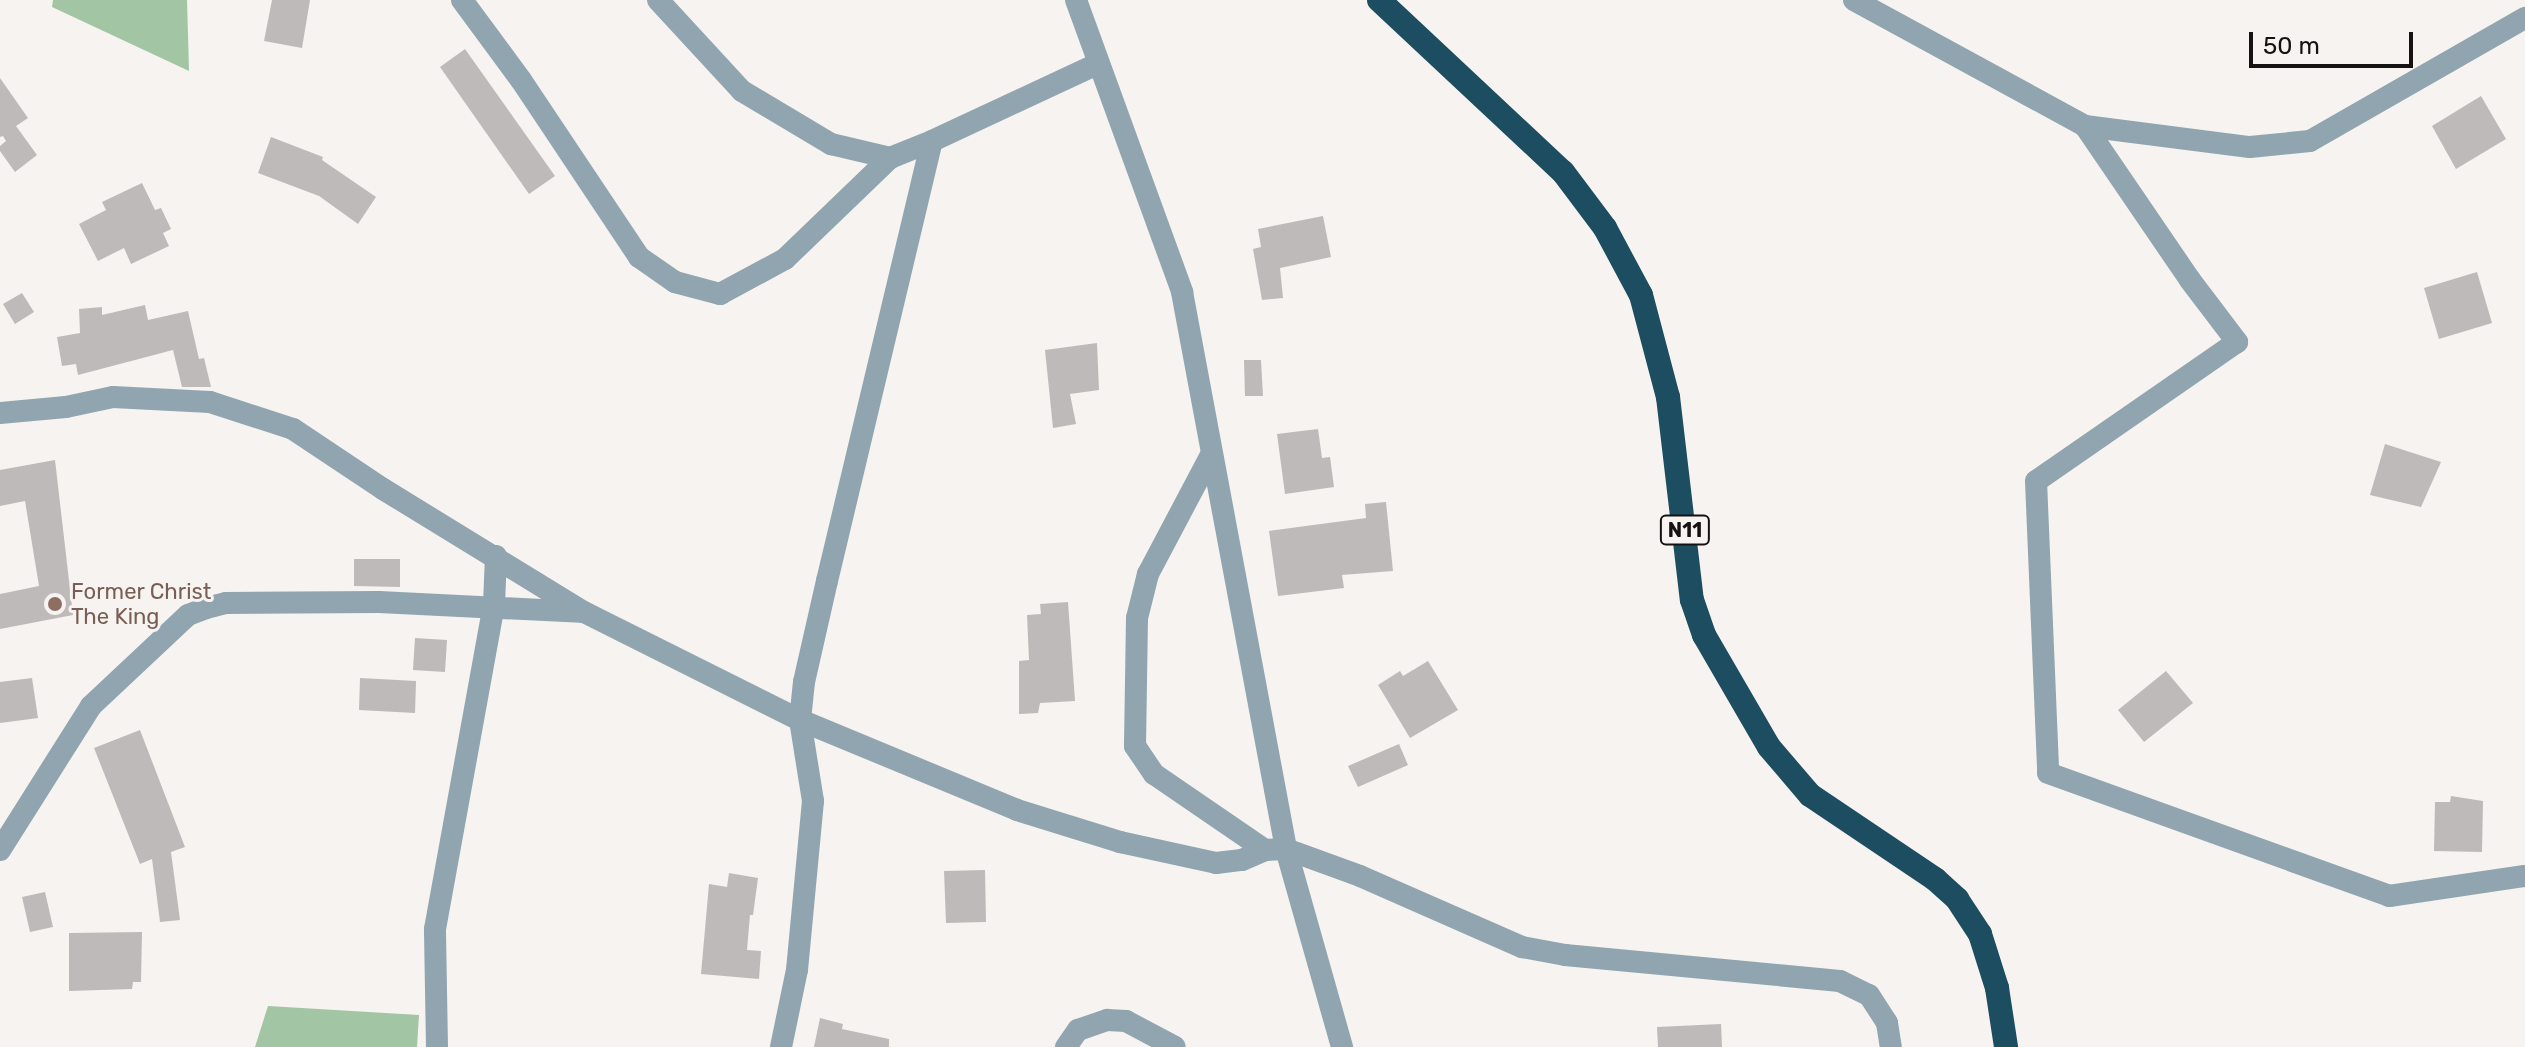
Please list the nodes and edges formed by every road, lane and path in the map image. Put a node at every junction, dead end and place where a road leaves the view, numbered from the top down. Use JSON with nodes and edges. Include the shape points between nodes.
{"nodes":[{"id":1,"x":462,"y":0,"type":"edge"},
{"id":2,"x":658,"y":0,"type":"edge"},
{"id":3,"x":1076,"y":0,"type":"edge"},
{"id":4,"x":1379,"y":0,"type":"edge"},
{"id":5,"x":1854,"y":0,"type":"edge"},
{"id":6,"x":2525,"y":18,"type":"edge"},
{"id":7,"x":1099,"y":63,"type":"junction"},
{"id":8,"x":2085,"y":126,"type":"junction"},
{"id":9,"x":932,"y":141,"type":"junction"},
{"id":10,"x":890,"y":158,"type":"junction"},
{"id":11,"x":0,"y":413,"type":"edge"},
{"id":12,"x":1211,"y":455,"type":"junction"},
{"id":13,"x":496,"y":556,"type":"junction"},
{"id":14,"x":494,"y":605,"type":"junction"},
{"id":15,"x":584,"y":612,"type":"junction"},
{"id":16,"x":800,"y":720,"type":"junction"},
{"id":17,"x":1276,"y":849,"type":"junction"},
{"id":18,"x":0,"y":850,"type":"edge"},
{"id":19,"x":2525,"y":876,"type":"edge"},
{"id":20,"x":437,"y":1047,"type":"edge"},
{"id":21,"x":781,"y":1047,"type":"edge"},
{"id":22,"x":1066,"y":1047,"type":"edge"},
{"id":23,"x":1175,"y":1047,"type":"edge"},
{"id":24,"x":1342,"y":1047,"type":"edge"},
{"id":25,"x":1891,"y":1047,"type":"edge"},
{"id":26,"x":2006,"y":1047,"type":"edge"}],
"edges":[{"from":1,"to":10,"type":"street","via":[[639,257],[675,282],[720,294],[785,259]]},
{"from":2,"to":10,"type":"street","via":[[742,91],[831,144]]},
{"from":3,"to":7,"type":"street"},
{"from":4,"to":26,"type":"highway","number":"N11","via":[[1563,172],[1605,228],[1641,295],[1668,397],[1692,600],[1704,635],[1769,747],[1810,795],[1957,899],[1980,934],[1997,988]]},
{"from":5,"to":8,"type":"street"},
{"from":6,"to":8,"type":"street","via":[[2310,141],[2250,147]]},
{"from":7,"to":9,"type":"street"},
{"from":7,"to":12,"type":"street","via":[[1182,292]]},
{"from":8,"to":19,"type":"street","via":[[2237,342],[2036,481],[2048,773],[2389,896]]},
{"from":9,"to":10,"type":"street"},
{"from":9,"to":16,"type":"street","via":[[820,610]]},
{"from":11,"to":13,"type":"street","via":[[113,397],[210,402],[293,429]]},
{"from":12,"to":17,"type":"street"},
{"from":12,"to":17,"type":"street","via":[[1148,574],[1137,618],[1135,746],[1154,774]]},
{"from":13,"to":14,"type":"street"},
{"from":13,"to":15,"type":"street"},
{"from":14,"to":15,"type":"street"},
{"from":14,"to":18,"type":"street","via":[[226,603],[188,615],[91,706]]},
{"from":14,"to":20,"type":"street","via":[[435,929]]},
{"from":15,"to":16,"type":"street"},
{"from":16,"to":17,"type":"street","via":[[1017,810],[1120,842],[1216,863]]},
{"from":16,"to":21,"type":"street","via":[[813,801],[797,970]]},
{"from":17,"to":24,"type":"street"},
{"from":17,"to":25,"type":"street","via":[[1360,876],[1522,947],[1840,981],[1869,995],[1887,1023]]},
{"from":22,"to":23,"type":"street","via":[[1078,1030],[1107,1020],[1126,1021]]}]}
